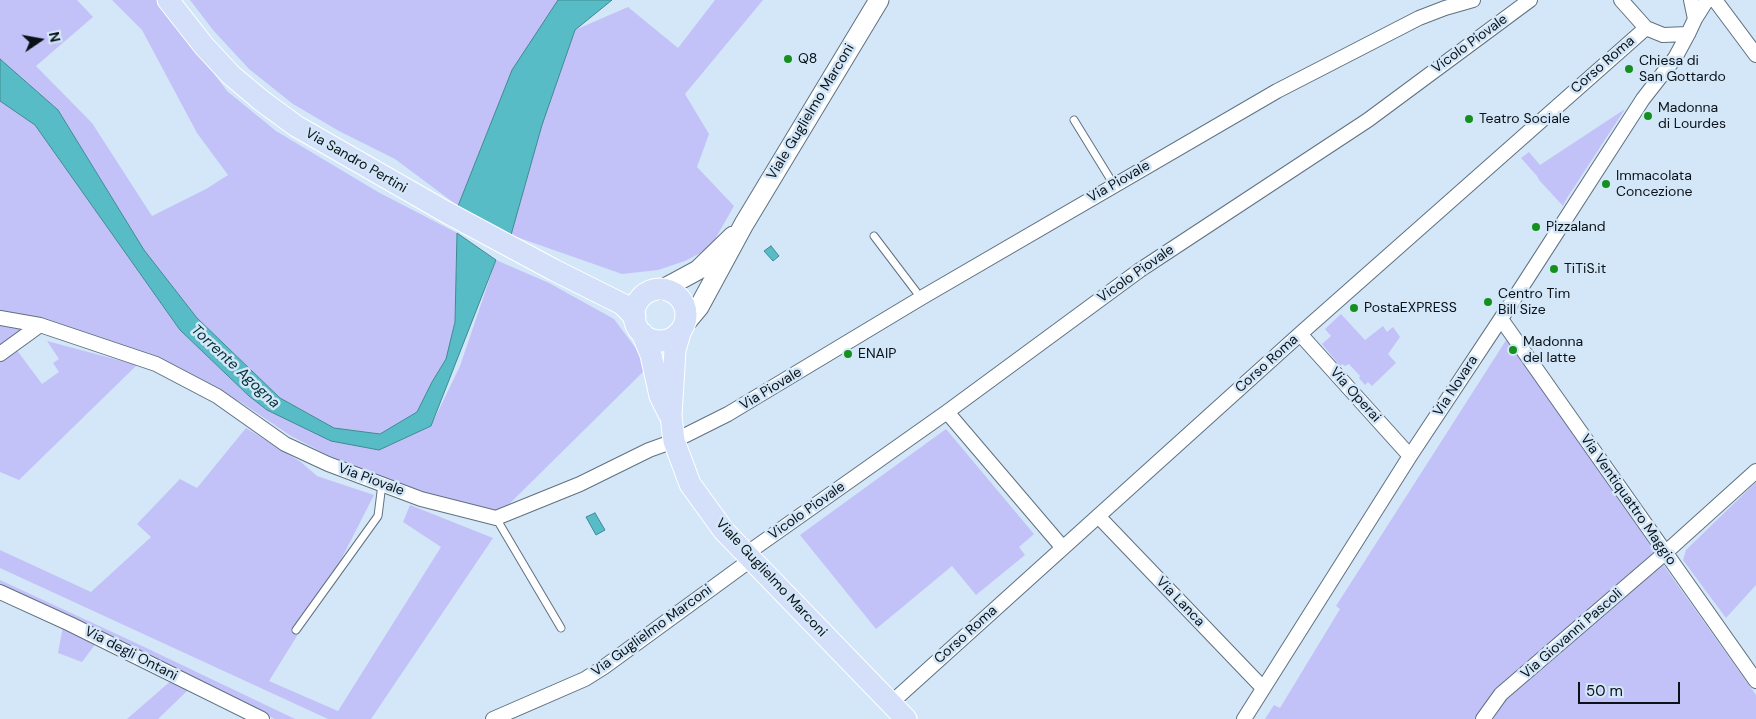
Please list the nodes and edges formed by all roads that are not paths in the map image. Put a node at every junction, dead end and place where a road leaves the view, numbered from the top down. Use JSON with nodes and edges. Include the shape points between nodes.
{"nodes":[{"id":1,"x":168,"y":0,"type":"edge"},
{"id":2,"x":879,"y":0,"type":"edge"},
{"id":3,"x":1473,"y":0,"type":"edge"},
{"id":4,"x":1530,"y":0,"type":"edge"},
{"id":5,"x":1621,"y":0,"type":"edge"},
{"id":6,"x":1691,"y":0,"type":"edge"},
{"id":7,"x":1707,"y":0,"type":"edge"},
{"id":8,"x":1715,"y":0,"type":"edge"},
{"id":9,"x":1695,"y":19,"type":"junction"},
{"id":10,"x":1646,"y":28,"type":"junction"},
{"id":11,"x":1688,"y":34,"type":"junction"},
{"id":12,"x":1663,"y":35,"type":"junction"},
{"id":13,"x":1756,"y":55,"type":"edge"},
{"id":14,"x":1643,"y":98,"type":"junction"},
{"id":15,"x":1074,"y":120,"type":"dead end"},
{"id":16,"x":1114,"y":185,"type":"junction"},
{"id":17,"x":744,"y":224,"type":"junction"},
{"id":18,"x":874,"y":236,"type":"dead end"},
{"id":19,"x":575,"y":280,"type":"junction"},
{"id":20,"x":652,"y":293,"type":"junction"},
{"id":21,"x":921,"y":298,"type":"junction"},
{"id":22,"x":0,"y":318,"type":"edge"},
{"id":23,"x":1500,"y":319,"type":"junction"},
{"id":24,"x":40,"y":325,"type":"junction"},
{"id":25,"x":638,"y":325,"type":"junction"},
{"id":26,"x":682,"y":329,"type":"junction"},
{"id":27,"x":1300,"y":334,"type":"junction"},
{"id":28,"x":0,"y":354,"type":"edge"},
{"id":29,"x":947,"y":412,"type":"junction"},
{"id":30,"x":670,"y":416,"type":"junction"},
{"id":31,"x":674,"y":441,"type":"junction"},
{"id":32,"x":1410,"y":456,"type":"junction"},
{"id":33,"x":1756,"y":471,"type":"edge"},
{"id":34,"x":382,"y":484,"type":"junction"},
{"id":35,"x":1098,"y":516,"type":"junction"},
{"id":36,"x":496,"y":518,"type":"junction"},
{"id":37,"x":1063,"y":548,"type":"junction"},
{"id":38,"x":1665,"y":553,"type":"junction"},
{"id":39,"x":749,"y":557,"type":"junction"},
{"id":40,"x":0,"y":592,"type":"edge"},
{"id":41,"x":561,"y":628,"type":"dead end"},
{"id":42,"x":296,"y":630,"type":"dead end"},
{"id":43,"x":1756,"y":682,"type":"edge"},
{"id":44,"x":1263,"y":688,"type":"junction"},
{"id":45,"x":891,"y":703,"type":"junction"},
{"id":46,"x":262,"y":719,"type":"edge"},
{"id":47,"x":493,"y":719,"type":"edge"},
{"id":48,"x":906,"y":719,"type":"edge"},
{"id":49,"x":1244,"y":719,"type":"edge"},
{"id":50,"x":1483,"y":719,"type":"edge"}],
"edges":[{"from":1,"to":19,"type":"main road","name":"Via Sandro Pertini","via":[[204,46],[262,101],[328,145]]},
{"from":2,"to":17,"type":"main road","name":"Viale Guglielmo Marconi"},
{"from":3,"to":16,"type":"street","name":"Via Piovale","via":[[1419,18],[1277,90]]},
{"from":4,"to":29,"type":"street","name":"Vicolo Piovale","via":[[1371,118],[1140,270]]},
{"from":5,"to":10,"type":"street"},
{"from":6,"to":9,"type":"street"},
{"from":7,"to":9,"type":"street","name":"Via Novara"},
{"from":8,"to":13,"type":"street"},
{"from":9,"to":11,"type":"street","name":"Via Novara"},
{"from":10,"to":12,"type":"street"},
{"from":10,"to":27,"type":"street","name":"Corso Roma"},
{"from":11,"to":12,"type":"street"},
{"from":11,"to":14,"type":"street","name":"Via Novara","via":[[1675,58]]},
{"from":12,"to":14,"type":"street","via":[[1673,44]]},
{"from":14,"to":23,"type":"street","name":"Via Novara"},
{"from":15,"to":16,"type":"lane"},
{"from":16,"to":21,"type":"street","name":"Via Piovale"},
{"from":17,"to":20,"type":"main road","name":"Viale Guglielmo Marconi","via":[[698,270]]},
{"from":17,"to":26,"type":"main road","name":"Viale Guglielmo Marconi","via":[[699,307]]},
{"from":18,"to":21,"type":"lane"},
{"from":19,"to":20,"type":"main road","name":"Via Sandro Pertini","via":[[624,294]]},
{"from":19,"to":25,"type":"main road","name":"Via Sandro Pertini","via":[[622,304]]},
{"from":20,"to":25,"type":"main road","via":[[635,310]]},
{"from":20,"to":26,"type":"main road","via":[[669,291],[682,301],[686,317]]},
{"from":21,"to":31,"type":"street","name":"Via Piovale","via":[[728,414]]},
{"from":22,"to":24,"type":"street","name":"Via Piovale"},
{"from":23,"to":32,"type":"street","name":"Via Novara"},
{"from":23,"to":38,"type":"street","name":"Via Ventiquattro Maggio"},
{"from":24,"to":28,"type":"street"},
{"from":24,"to":34,"type":"street","name":"Via Piovale","via":[[156,364],[217,396],[285,444]]},
{"from":25,"to":26,"type":"main road","via":[[648,338],[656,341],[673,338]]},
{"from":25,"to":30,"type":"main road","name":"Viale Guglielmo Marconi","via":[[651,356],[660,396]]},
{"from":26,"to":30,"type":"main road","name":"Viale Guglielmo Marconi","via":[[675,350]]},
{"from":27,"to":32,"type":"street","name":"Via Operai"},
{"from":27,"to":35,"type":"street","name":"Corso Roma"},
{"from":29,"to":37,"type":"street"},
{"from":29,"to":39,"type":"street","name":"Vicolo Piovale"},
{"from":30,"to":31,"type":"main road","name":"Viale Guglielmo Marconi"},
{"from":31,"to":36,"type":"street","name":"Via Piovale"},
{"from":31,"to":39,"type":"main road","name":"Viale Guglielmo Marconi","via":[[690,484],[724,531]]},
{"from":32,"to":44,"type":"street","name":"Via Novara"},
{"from":33,"to":38,"type":"street","name":"Via Giovanni Pascoli"},
{"from":34,"to":36,"type":"street","name":"Via Piovale"},
{"from":34,"to":42,"type":"lane","via":[[378,516]]},
{"from":35,"to":37,"type":"street","name":"Corso Roma"},
{"from":35,"to":44,"type":"street","name":"Via Lanca"},
{"from":36,"to":41,"type":"lane"},
{"from":37,"to":45,"type":"street","name":"Corso Roma"},
{"from":38,"to":43,"type":"street","name":"Via Ventiquattro Maggio"},
{"from":38,"to":50,"type":"street","name":"Via Giovanni Pascoli","via":[[1501,694]]},
{"from":39,"to":45,"type":"main road","name":"Viale Guglielmo Marconi"},
{"from":39,"to":47,"type":"street","name":"Via Guglielmo Marconi","via":[[604,667],[585,679]]},
{"from":40,"to":46,"type":"street","name":"Via degli Ontani"},
{"from":44,"to":49,"type":"street","name":"Via Novara"},
{"from":45,"to":48,"type":"main road","name":"Viale Guglielmo Marconi"}]}
